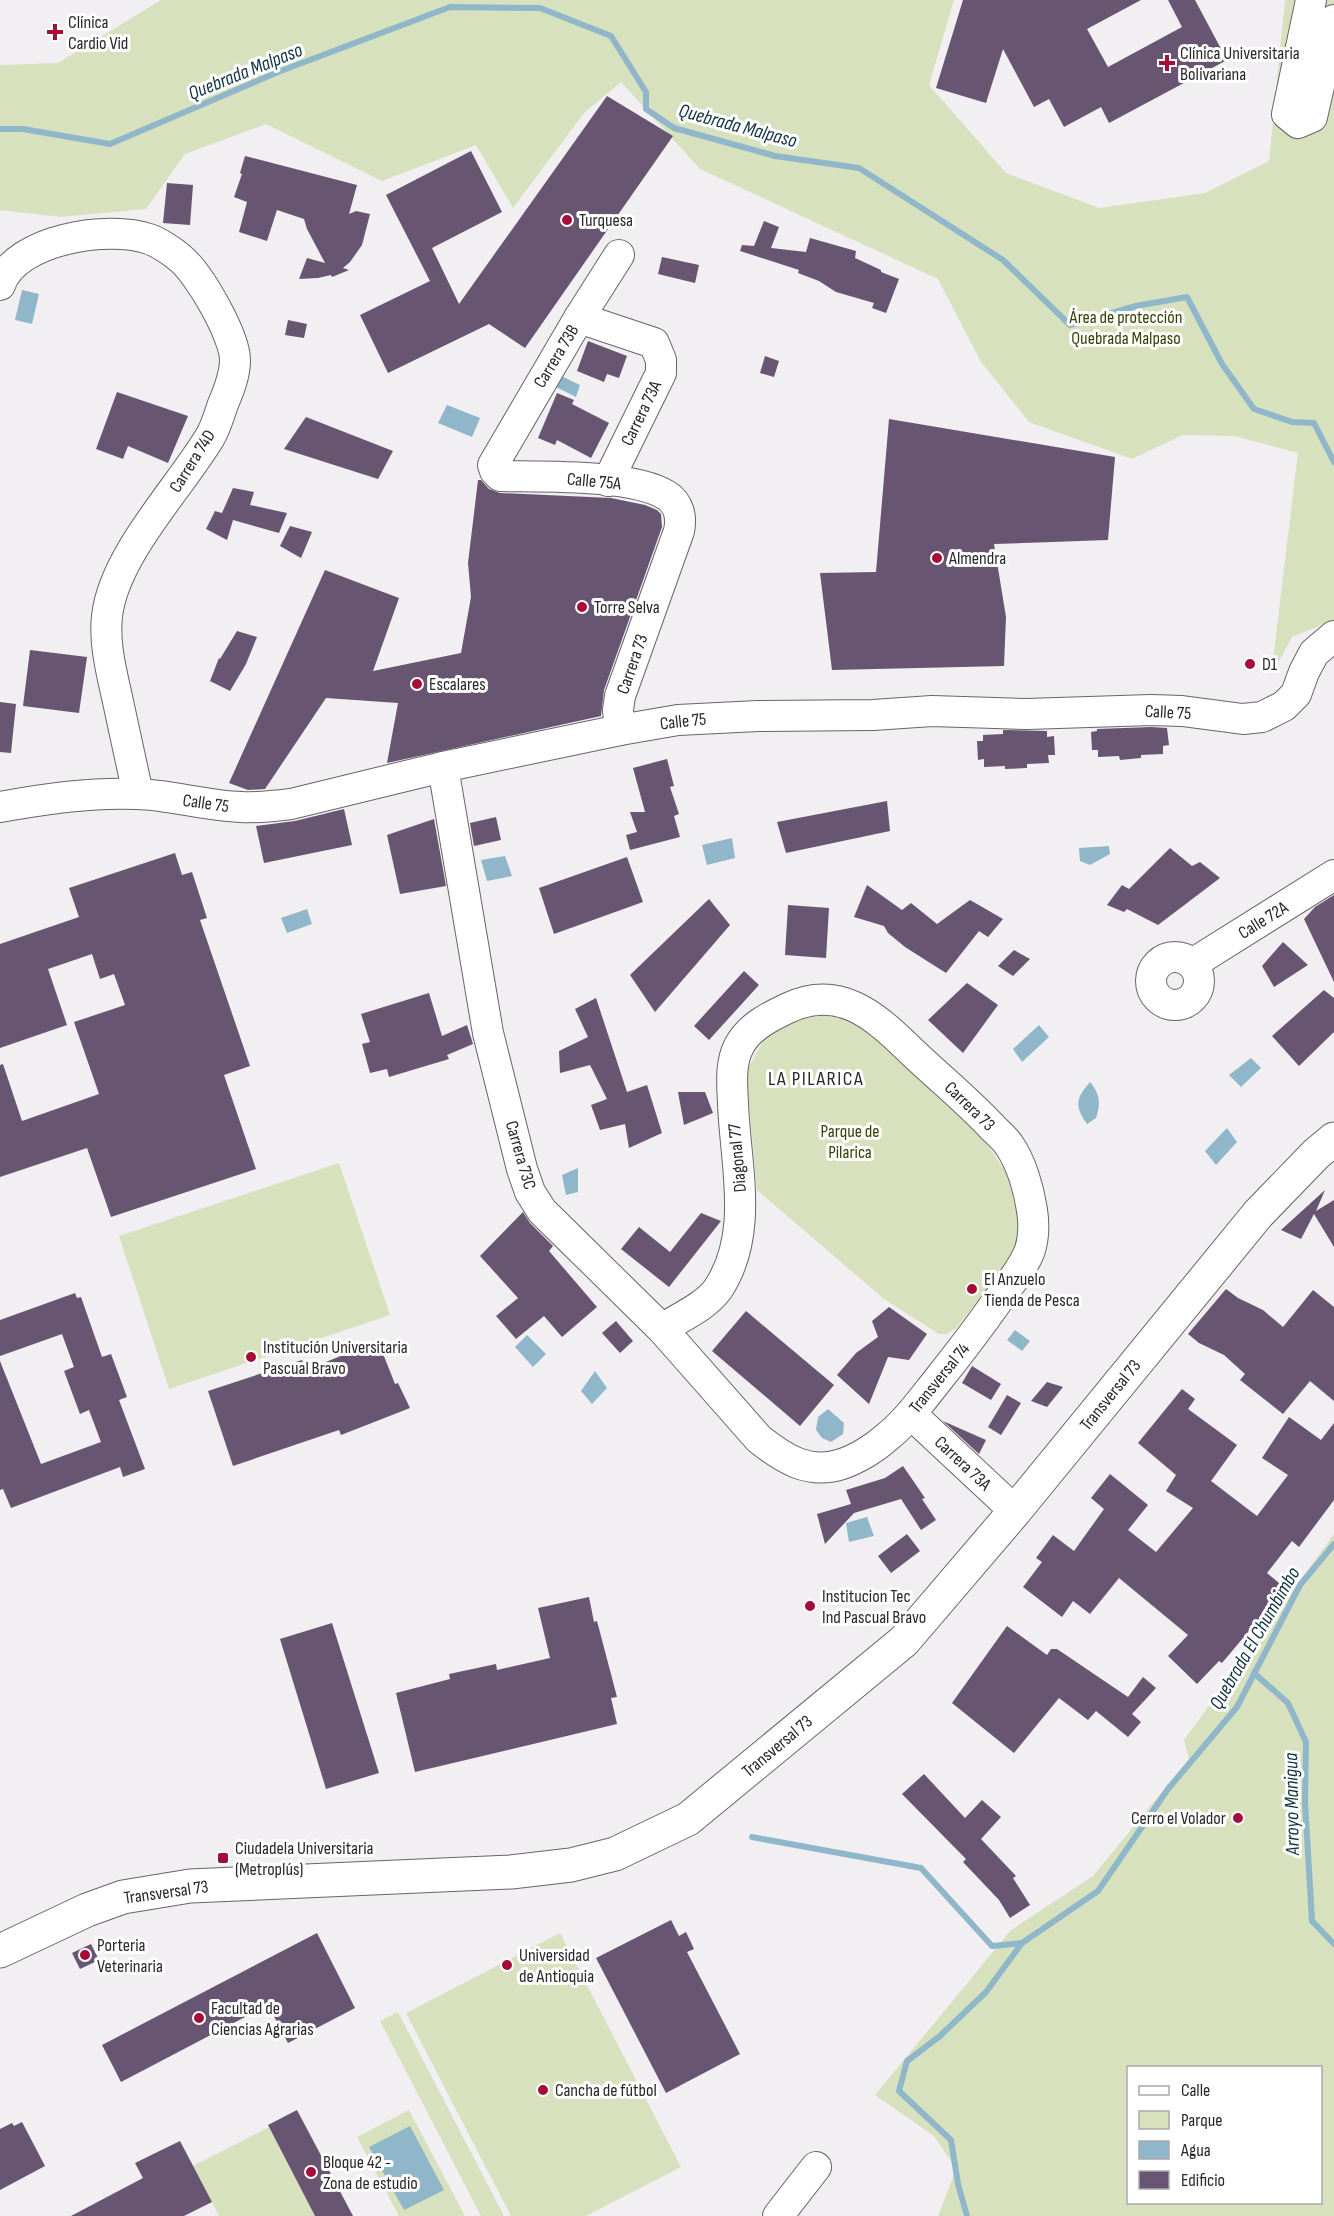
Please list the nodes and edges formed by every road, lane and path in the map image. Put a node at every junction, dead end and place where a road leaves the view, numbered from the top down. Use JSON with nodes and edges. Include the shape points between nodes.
{"nodes":[{"id":1,"x":1311,"y":0,"type":"edge"},
{"id":2,"x":1334,"y":20,"type":"edge"},
{"id":3,"x":619,"y":255,"type":"dead end"},
{"id":4,"x":0,"y":285,"type":"edge"},
{"id":5,"x":579,"y":318,"type":"junction"},
{"id":6,"x":495,"y":459,"type":"joint"},
{"id":7,"x":608,"y":481,"type":"junction"},
{"id":8,"x":679,"y":531,"type":"joint"},
{"id":9,"x":1334,"y":636,"type":"edge"},
{"id":10,"x":620,"y":730,"type":"junction"},
{"id":11,"x":443,"y":767,"type":"junction"},
{"id":12,"x":138,"y":794,"type":"junction"},
{"id":13,"x":0,"y":807,"type":"edge"},
{"id":14,"x":1334,"y":876,"type":"edge"},
{"id":15,"x":1192,"y":964,"type":"dead end"},
{"id":16,"x":815,"y":999,"type":"joint"},
{"id":17,"x":1334,"y":1139,"type":"edge"},
{"id":18,"x":1016,"y":1275,"type":"joint"},
{"id":19,"x":662,"y":1329,"type":"junction"},
{"id":20,"x":911,"y":1414,"type":"junction"},
{"id":21,"x":844,"y":1464,"type":"joint"},
{"id":22,"x":1015,"y":1511,"type":"junction"},
{"id":23,"x":0,"y":1951,"type":"edge"},
{"id":24,"x":816,"y":2167,"type":"dead end"},
{"id":25,"x":778,"y":2216,"type":"edge"}],
"edges":[{"from":1,"to":2,"type":"street","via":[[1287,114],[1298,123],[1312,117]]},
{"from":3,"to":5,"type":"street","name":"Carrera 73B"},
{"from":4,"to":12,"type":"street","name":"Carrera 74D","via":[[13,266],[33,250],[62,241],[95,234],[150,239],[181,258],[221,316],[235,358],[233,377],[211,435],[136,546],[119,576],[107,614],[111,668]]},
{"from":5,"to":6,"type":"street","name":"Carrera 73B"},
{"from":5,"to":7,"type":"street","name":"Carrera 73A","via":[[654,343],[661,360],[661,373]]},
{"from":6,"to":7,"type":"street","name":"Calle 75A","via":[[493,465],[500,476]]},
{"from":7,"to":8,"type":"street","name":"Calle 75A","via":[[666,495],[679,511]]},
{"from":8,"to":10,"type":"street","name":"Carrera 73","via":[[621,696]]},
{"from":9,"to":10,"type":"street","name":"Calle 75","via":[[1314,653],[1296,694],[1284,706],[1262,717],[1243,719],[1151,710],[1027,714],[932,711],[678,720]]},
{"from":10,"to":11,"type":"street","name":"Calle 75"},
{"from":11,"to":12,"type":"street","name":"Calle 75","via":[[266,807]]},
{"from":11,"to":19,"type":"street","name":"Carrera 73C","via":[[488,1033],[530,1192],[560,1230]]},
{"from":12,"to":13,"type":"street","name":"Calle 75","via":[[80,796]]},
{"from":14,"to":15,"type":"street","name":"Calle 72A"},
{"from":16,"to":18,"type":"street","name":"Carrera 73","via":[[857,1006],[876,1020],[975,1108],[1010,1145],[1027,1187],[1034,1225],[1029,1251]]},
{"from":16,"to":19,"type":"street","name":"Diagonal 77","via":[[764,1021],[751,1030],[737,1049],[732,1073],[741,1200],[737,1239],[718,1289],[706,1302]]},
{"from":17,"to":22,"type":"main road","name":"Transversal 73","via":[[1258,1214]]},
{"from":18,"to":20,"type":"street","name":"Transversal 74"},
{"from":19,"to":21,"type":"street","name":"Carrera 73C","via":[[774,1451],[809,1468]]},
{"from":20,"to":21,"type":"street","name":"Transversal 74","via":[[887,1437]]},
{"from":20,"to":22,"type":"street","name":"Carrera 73A"},
{"from":22,"to":23,"type":"main road","name":"Transversal 73","via":[[904,1641],[704,1807],[640,1844],[571,1865],[511,1872],[167,1889],[109,1901]]},
{"from":24,"to":25,"type":"street"}]}
